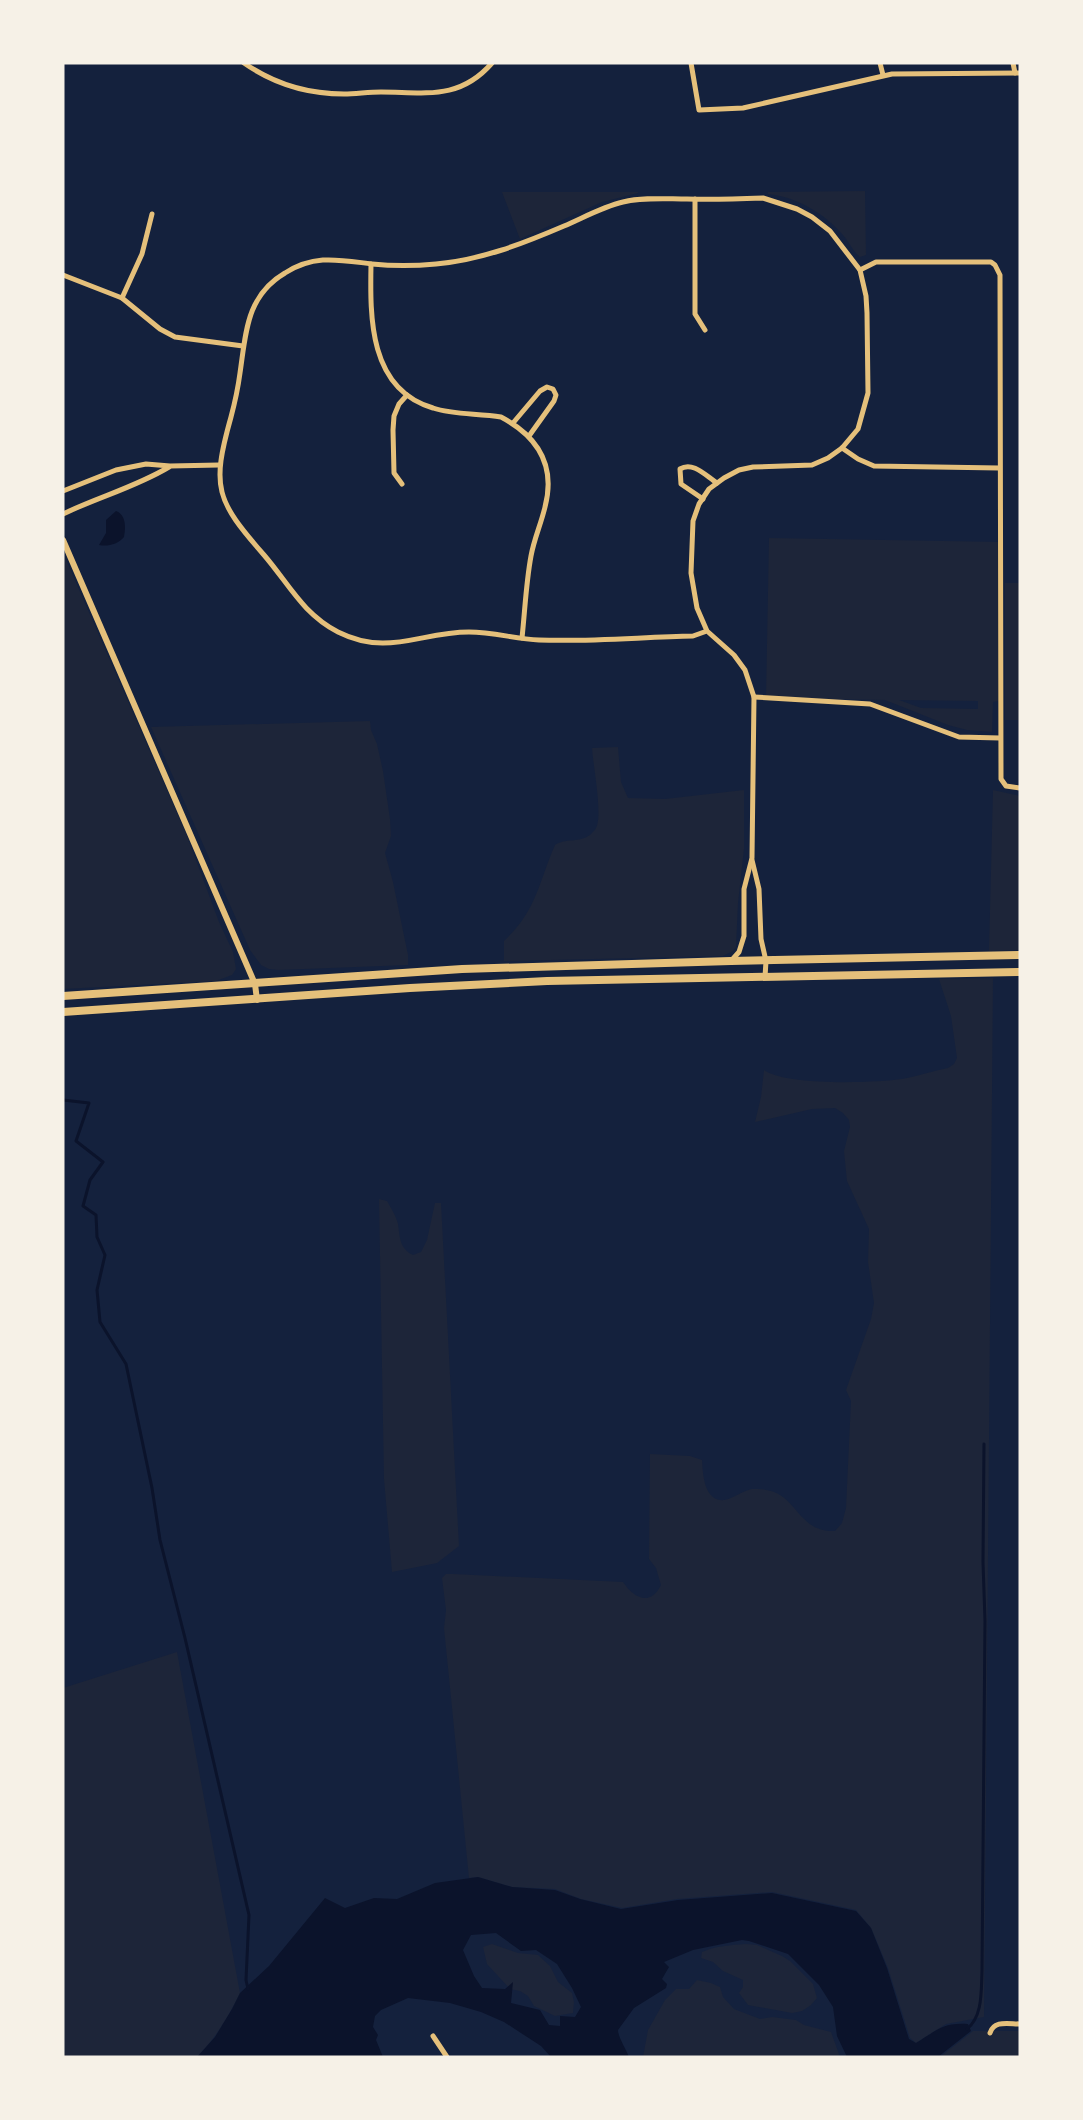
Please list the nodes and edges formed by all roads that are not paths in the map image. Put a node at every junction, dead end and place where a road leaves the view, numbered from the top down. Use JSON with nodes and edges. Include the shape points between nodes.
{"nodes":[{"id":1,"x":244,"y":63,"type":"edge"},
{"id":2,"x":492,"y":63,"type":"edge"},
{"id":3,"x":691,"y":63,"type":"edge"},
{"id":4,"x":880,"y":63,"type":"edge"},
{"id":5,"x":1013,"y":63,"type":"edge"},
{"id":6,"x":1017,"y":73,"type":"edge"},
{"id":7,"x":883,"y":75,"type":"junction"},
{"id":8,"x":695,"y":199,"type":"junction"},
{"id":9,"x":152,"y":214,"type":"dead end"},
{"id":10,"x":371,"y":264,"type":"junction"},
{"id":11,"x":860,"y":270,"type":"junction"},
{"id":12,"x":63,"y":275,"type":"edge"},
{"id":13,"x":122,"y":298,"type":"junction"},
{"id":14,"x":705,"y":330,"type":"dead end"},
{"id":15,"x":243,"y":346,"type":"junction"},
{"id":16,"x":407,"y":395,"type":"junction"},
{"id":17,"x":513,"y":423,"type":"junction"},
{"id":18,"x":529,"y":436,"type":"junction"},
{"id":19,"x":842,"y":448,"type":"junction"},
{"id":20,"x":219,"y":465,"type":"junction"},
{"id":21,"x":170,"y":466,"type":"junction"},
{"id":22,"x":999,"y":468,"type":"junction"},
{"id":23,"x":717,"y":483,"type":"junction"},
{"id":24,"x":402,"y":484,"type":"dead end"},
{"id":25,"x":63,"y":490,"type":"edge"},
{"id":26,"x":703,"y":499,"type":"junction"},
{"id":27,"x":63,"y":514,"type":"edge"},
{"id":28,"x":63,"y":540,"type":"edge"},
{"id":29,"x":707,"y":631,"type":"junction"},
{"id":30,"x":522,"y":638,"type":"junction"},
{"id":31,"x":754,"y":697,"type":"junction"},
{"id":32,"x":1000,"y":738,"type":"junction"},
{"id":33,"x":1020,"y":788,"type":"edge"},
{"id":34,"x":752,"y":858,"type":"junction"},
{"id":35,"x":1020,"y":955,"type":"edge"},
{"id":36,"x":731,"y":961,"type":"junction"},
{"id":37,"x":766,"y":961,"type":"junction"},
{"id":38,"x":1020,"y":972,"type":"edge"},
{"id":39,"x":765,"y":976,"type":"junction"},
{"id":40,"x":255,"y":984,"type":"junction"},
{"id":41,"x":63,"y":996,"type":"edge"},
{"id":42,"x":258,"y":1000,"type":"junction"},
{"id":43,"x":63,"y":1012,"type":"edge"},
{"id":44,"x":1020,"y":2024,"type":"edge"},
{"id":45,"x":990,"y":2033,"type":"dead end"},
{"id":46,"x":433,"y":2036,"type":"dead end"},
{"id":47,"x":447,"y":2057,"type":"edge"}],
"edges":[{"from":1,"to":2,"type":"street","via":[[286,86],[310,91],[414,95],[449,91],[474,79]]},
{"from":3,"to":7,"type":"street","via":[[699,110],[742,108]]},
{"from":4,"to":7,"type":"street"},
{"from":5,"to":6,"type":"street"},
{"from":6,"to":7,"type":"street"},
{"from":8,"to":10,"type":"street","via":[[620,203],[514,248],[480,257],[437,264]]},
{"from":8,"to":11,"type":"street","via":[[763,198],[797,208],[830,231]]},
{"from":8,"to":14,"type":"street","via":[[695,314]]},
{"from":9,"to":13,"type":"street","via":[[142,254]]},
{"from":10,"to":15,"type":"street","via":[[319,260],[284,273],[270,285],[249,315]]},
{"from":10,"to":16,"type":"street","via":[[372,320],[378,354],[384,368]]},
{"from":11,"to":19,"type":"street","via":[[866,296],[868,393],[858,429]]},
{"from":11,"to":22,"type":"street","via":[[876,262],[991,262],[998,270]]},
{"from":12,"to":13,"type":"street"},
{"from":13,"to":15,"type":"street","via":[[175,338]]},
{"from":15,"to":20,"type":"street","via":[[237,395]]},
{"from":16,"to":17,"type":"street","via":[[430,408],[501,417]]},
{"from":16,"to":24,"type":"street","via":[[394,416],[393,430],[394,473]]},
{"from":17,"to":18,"type":"street"},
{"from":17,"to":18,"type":"street","via":[[540,391],[553,389],[554,401]]},
{"from":18,"to":30,"type":"street","via":[[544,461],[548,486],[528,569]]},
{"from":19,"to":22,"type":"street","via":[[874,466]]},
{"from":19,"to":23,"type":"street","via":[[812,465],[753,467]]},
{"from":20,"to":21,"type":"street"},
{"from":20,"to":30,"type":"street","via":[[224,502],[245,535],[273,565],[300,604],[339,632],[384,645],[465,632]]},
{"from":21,"to":25,"type":"street","via":[[146,464],[116,470]]},
{"from":21,"to":27,"type":"street","via":[[153,477]]},
{"from":22,"to":32,"type":"street"},
{"from":23,"to":26,"type":"street"},
{"from":23,"to":26,"type":"street","via":[[693,466],[680,469],[681,484]]},
{"from":26,"to":29,"type":"street","via":[[693,521],[691,573],[697,608]]},
{"from":28,"to":40,"type":"street"},
{"from":29,"to":30,"type":"street","via":[[693,636]]},
{"from":29,"to":31,"type":"street","via":[[745,670]]},
{"from":31,"to":32,"type":"street","via":[[870,704],[959,737]]},
{"from":31,"to":34,"type":"street"},
{"from":32,"to":33,"type":"street","via":[[1001,779],[1006,786]]},
{"from":34,"to":36,"type":"street","via":[[744,889],[744,936]]},
{"from":34,"to":37,"type":"street"},
{"from":35,"to":37,"type":"main road"},
{"from":36,"to":37,"type":"main road"},
{"from":36,"to":40,"type":"main road","via":[[462,969]]},
{"from":37,"to":39,"type":"street"},
{"from":38,"to":39,"type":"main road"},
{"from":39,"to":42,"type":"main road","via":[[527,982]]},
{"from":40,"to":41,"type":"main road"},
{"from":40,"to":42,"type":"street"},
{"from":42,"to":43,"type":"main road"},
{"from":44,"to":45,"type":"street","via":[[996,2024]]},
{"from":46,"to":47,"type":"street"}]}
